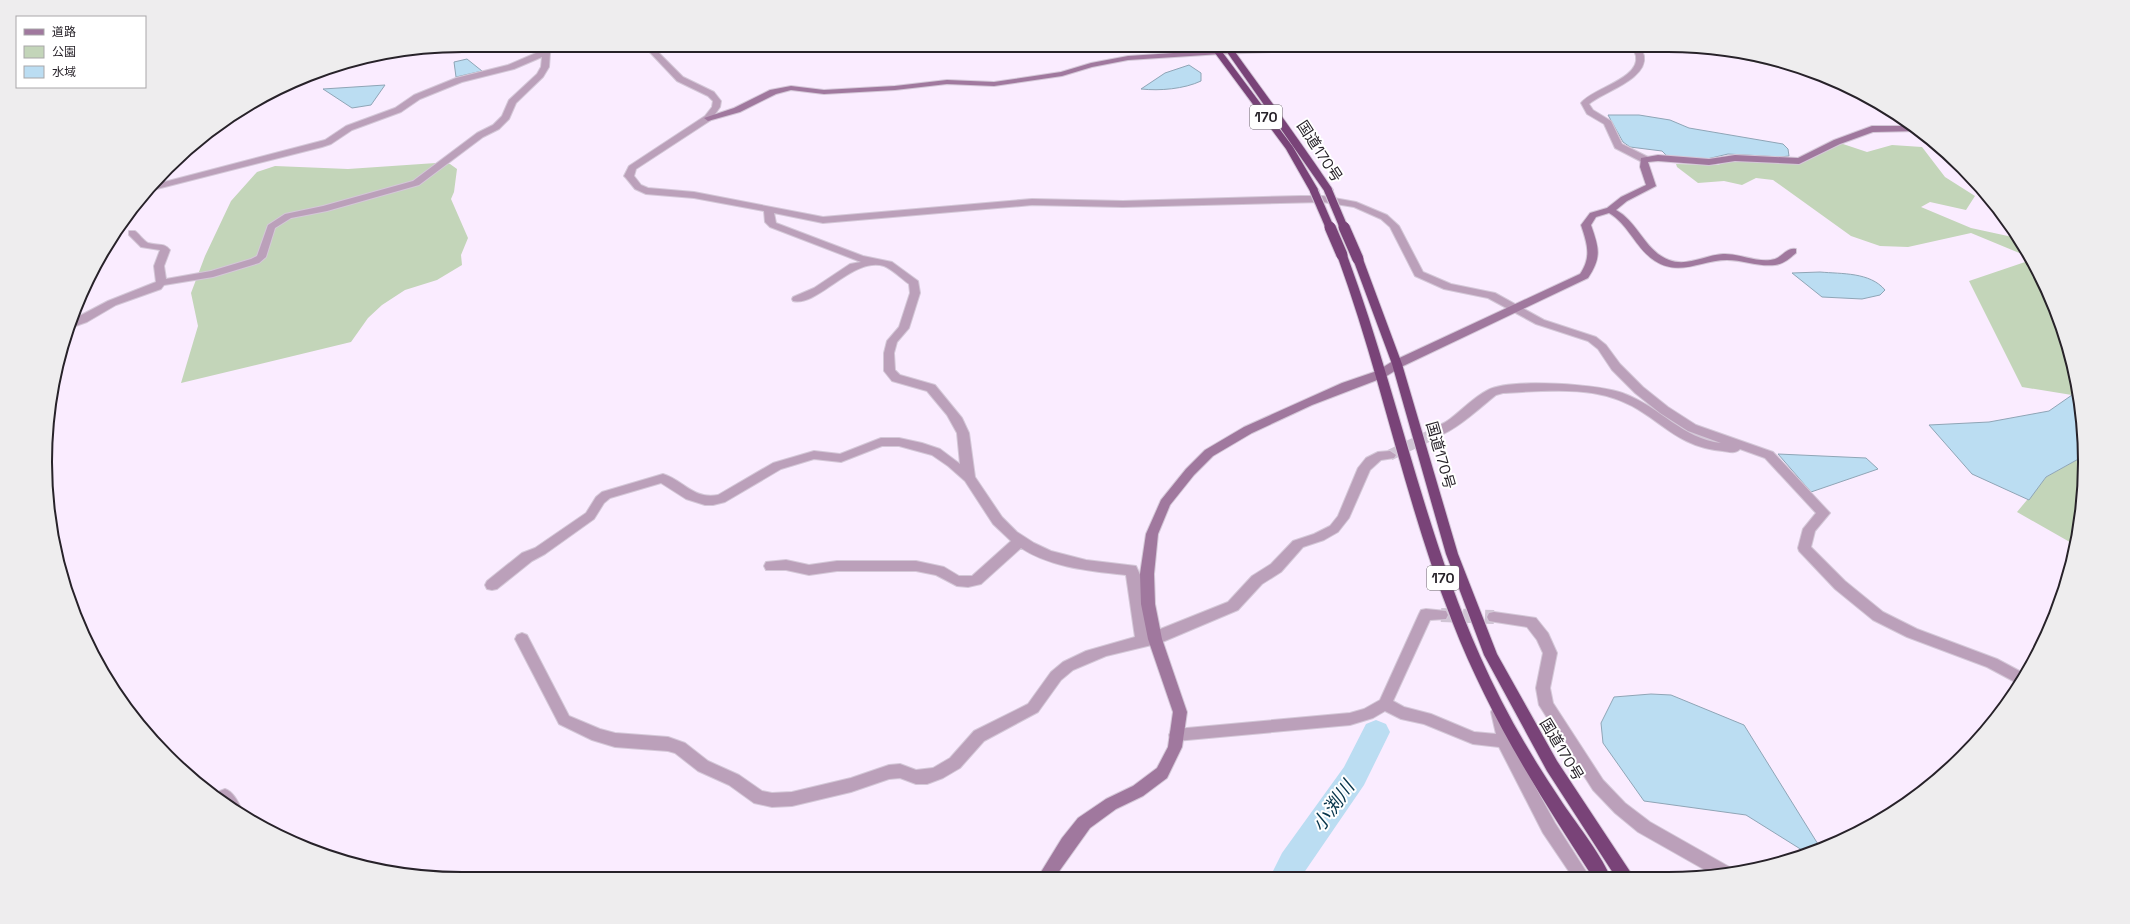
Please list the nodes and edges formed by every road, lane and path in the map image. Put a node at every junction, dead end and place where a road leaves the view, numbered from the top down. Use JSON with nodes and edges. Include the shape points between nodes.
{"nodes":[{"id":1,"x":546,"y":52,"type":"joint"},
{"id":2,"x":654,"y":52,"type":"edge"},
{"id":3,"x":1180,"y":52,"type":"edge"},
{"id":4,"x":1218,"y":52,"type":"edge"},
{"id":5,"x":1228,"y":52,"type":"edge"},
{"id":6,"x":1250,"y":52,"type":"edge"},
{"id":7,"x":1637,"y":52,"type":"edge"},
{"id":8,"x":1231,"y":53,"type":"junction"},
{"id":9,"x":708,"y":118,"type":"junction"},
{"id":10,"x":1907,"y":129,"type":"edge"},
{"id":11,"x":1644,"y":160,"type":"junction"},
{"id":12,"x":159,"y":187,"type":"edge"},
{"id":13,"x":769,"y":210,"type":"junction"},
{"id":14,"x":1610,"y":210,"type":"junction"},
{"id":15,"x":132,"y":233,"type":"dead end"},
{"id":16,"x":1793,"y":251,"type":"dead end"},
{"id":17,"x":873,"y":263,"type":"junction"},
{"id":18,"x":161,"y":284,"type":"junction"},
{"id":19,"x":797,"y":299,"type":"dead end"},
{"id":20,"x":1516,"y":308,"type":"junction"},
{"id":21,"x":77,"y":323,"type":"edge"},
{"id":22,"x":1396,"y":364,"type":"junction"},
{"id":23,"x":1381,"y":374,"type":"junction"},
{"id":24,"x":1433,"y":434,"type":"tunnel mouth"},
{"id":25,"x":1752,"y":449,"type":"junction"},
{"id":26,"x":1390,"y":455,"type":"tunnel mouth"},
{"id":27,"x":970,"y":480,"type":"junction"},
{"id":28,"x":1020,"y":541,"type":"junction"},
{"id":29,"x":771,"y":566,"type":"dead end"},
{"id":30,"x":492,"y":585,"type":"dead end"},
{"id":31,"x":1441,"y":615,"type":"tunnel mouth"},
{"id":32,"x":1494,"y":617,"type":"tunnel mouth"},
{"id":33,"x":522,"y":639,"type":"dead end"},
{"id":34,"x":1149,"y":640,"type":"junction"},
{"id":35,"x":2017,"y":676,"type":"edge"},
{"id":36,"x":1385,"y":704,"type":"junction"},
{"id":37,"x":1497,"y":706,"type":"junction"},
{"id":38,"x":1176,"y":735,"type":"junction"},
{"id":39,"x":1505,"y":740,"type":"junction"},
{"id":40,"x":1717,"y":869,"type":"edge"},
{"id":41,"x":1049,"y":872,"type":"edge"},
{"id":42,"x":1578,"y":872,"type":"edge"},
{"id":43,"x":1599,"y":872,"type":"edge"},
{"id":44,"x":1622,"y":872,"type":"edge"}],
"edges":[{"from":1,"to":12,"type":"street","via":[[512,67],[459,80],[417,97],[389,114],[349,128],[328,142]]},
{"from":1,"to":18,"type":"street","via":[[545,67],[512,102],[502,123],[480,135],[416,183],[324,209],[288,216],[271,227],[261,257],[255,261],[213,274]]},
{"from":2,"to":9,"type":"street","via":[[680,79],[715,97],[716,107]]},
{"from":3,"to":9,"type":"street","via":[[1128,58],[1062,74],[994,84],[947,82],[824,92],[791,88],[773,92],[737,110]]},
{"from":4,"to":23,"type":"highway","name":"国道170号","number":"170","bridge":true,"via":[[1290,149],[1314,191],[1342,255],[1372,336]]},
{"from":5,"to":8,"type":"street"},
{"from":6,"to":8,"type":"street"},
{"from":7,"to":11,"type":"street","via":[[1640,58],[1638,65],[1630,77],[1590,96],[1585,103],[1590,112],[1608,123],[1618,146]]},
{"from":8,"to":22,"type":"highway","name":"国道170号","number":"170","bridge":true,"via":[[1299,145],[1328,190],[1358,259]]},
{"from":9,"to":13,"type":"street","via":[[632,168],[629,176],[638,187],[646,191],[694,195]]},
{"from":10,"to":11,"type":"street","via":[[1872,129],[1837,142],[1799,161],[1735,158],[1709,162],[1658,158]]},
{"from":11,"to":14,"type":"street","via":[[1644,168],[1651,179],[1651,186],[1624,199]]},
{"from":13,"to":17,"type":"street","via":[[770,222],[773,225]]},
{"from":13,"to":20,"type":"street","via":[[823,220],[1032,202],[1123,204],[1301,199],[1345,202],[1373,211],[1394,226],[1419,274],[1448,288],[1491,295]]},
{"from":14,"to":16,"type":"street","via":[[1625,220],[1658,258],[1678,267],[1690,267],[1724,257],[1776,262]]},
{"from":14,"to":20,"type":"street","via":[[1593,215],[1586,225],[1594,250],[1592,266],[1584,276]]},
{"from":15,"to":18,"type":"street","via":[[144,245],[162,247],[165,250],[160,266]]},
{"from":17,"to":19,"type":"street","via":[[854,266],[818,290]]},
{"from":17,"to":27,"type":"street","via":[[888,264],[914,283],[915,293],[904,328],[892,341],[889,353],[890,371],[896,378],[931,388],[939,401],[959,422],[965,446],[965,467]]},
{"from":18,"to":21,"type":"street","via":[[112,303]]},
{"from":20,"to":22,"type":"street"},
{"from":20,"to":25,"type":"street","via":[[1540,322],[1592,339],[1639,390],[1692,428]]},
{"from":22,"to":23,"type":"street"},
{"from":22,"to":44,"type":"highway","name":"国道170号","number":"170","via":[[1452,554],[1491,655],[1552,766]]},
{"from":23,"to":34,"type":"street","via":[[1346,386],[1248,430],[1209,453],[1190,472],[1165,503],[1152,534],[1147,574]]},
{"from":23,"to":37,"type":"highway","name":"国道170号","number":"170","via":[[1439,567]]},
{"from":24,"to":25,"type":"street","via":[[1448,426],[1492,392],[1504,389],[1590,388],[1621,396],[1637,404],[1672,430],[1691,439],[1713,446]]},
{"from":25,"to":35,"type":"street","via":[[1769,455],[1824,513],[1809,529],[1804,548],[1840,585],[1878,616],[1912,633],[1992,663]]},
{"from":26,"to":34,"type":"street","via":[[1378,456],[1364,468],[1343,518],[1334,528],[1319,537],[1298,544],[1276,568],[1257,580],[1233,606]]},
{"from":27,"to":28,"type":"street","via":[[998,524]]},
{"from":27,"to":30,"type":"street","via":[[936,452],[912,445],[881,442],[841,458],[814,455],[778,466],[712,502],[703,502],[663,478],[606,495],[590,516],[540,551],[527,557]]},
{"from":28,"to":29,"type":"street","via":[[976,580],[968,582],[957,581],[939,571],[916,566],[837,566],[809,570],[786,565]]},
{"from":28,"to":34,"type":"street","via":[[1056,558],[1081,565],[1131,570]]},
{"from":31,"to":36,"type":"street","via":[[1426,614]]},
{"from":32,"to":40,"type":"street","via":[[1531,622],[1543,637],[1550,653],[1543,688],[1546,705],[1598,785],[1620,808],[1644,827]]},
{"from":33,"to":34,"type":"street","via":[[564,720],[615,740],[668,744],[680,748],[703,766],[734,780],[759,798],[772,800],[792,799],[844,787],[889,772],[900,771],[916,777],[938,773],[955,764],[979,736],[1033,708],[1060,672],[1076,661]]},
{"from":34,"to":38,"type":"street","via":[[1180,712]]},
{"from":36,"to":38,"type":"street","via":[[1368,714],[1350,719]]},
{"from":36,"to":39,"type":"street","via":[[1401,714],[1426,718],[1474,738]]},
{"from":37,"to":39,"type":"street"},
{"from":37,"to":43,"type":"highway","name":"国道170号","number":"170","via":[[1544,789]]},
{"from":38,"to":41,"type":"street","via":[[1174,747],[1162,773],[1138,791],[1111,804],[1084,823]]},
{"from":39,"to":42,"type":"street","via":[[1507,749],[1549,828]]}]}
